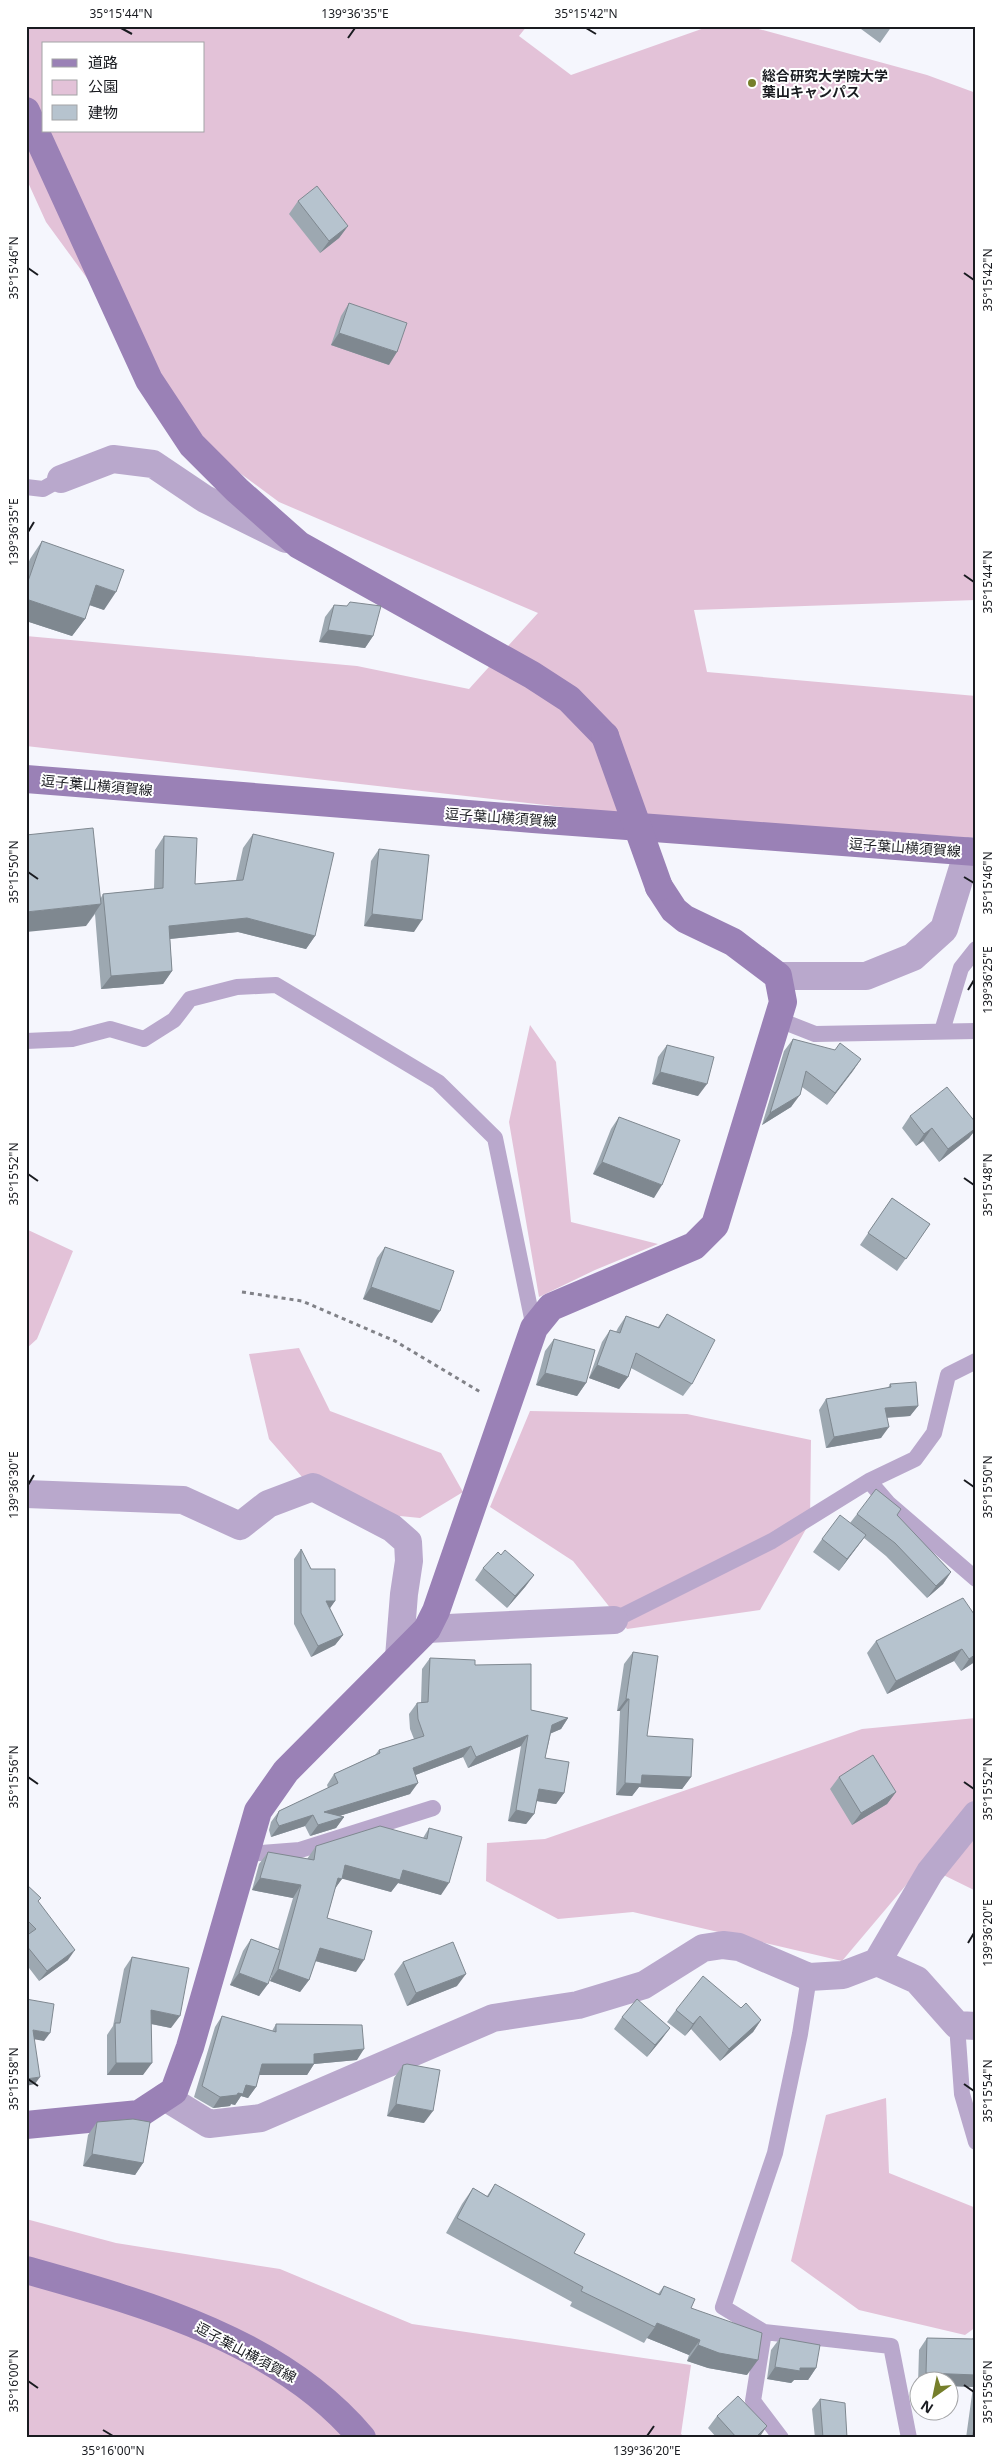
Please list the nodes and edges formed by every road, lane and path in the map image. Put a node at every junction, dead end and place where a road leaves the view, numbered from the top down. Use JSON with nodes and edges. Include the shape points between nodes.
{"nodes":[{"id":1,"x":26,"y":111,"type":"edge"},
{"id":2,"x":61,"y":478,"type":"joint"},
{"id":3,"x":26,"y":487,"type":"edge"},
{"id":4,"x":299,"y":545,"type":"junction"},
{"id":5,"x":26,"y":779,"type":"edge"},
{"id":6,"x":972,"y":851,"type":"edge"},
{"id":7,"x":976,"y":949,"type":"edge"},
{"id":8,"x":778,"y":976,"type":"junction"},
{"id":9,"x":777,"y":1019,"type":"junction"},
{"id":10,"x":942,"y":1031,"type":"junction"},
{"id":11,"x":976,"y":1031,"type":"edge"},
{"id":12,"x":26,"y":1041,"type":"edge"},
{"id":13,"x":242,"y":1292,"type":"dead end"},
{"id":14,"x":534,"y":1328,"type":"junction"},
{"id":15,"x":976,"y":1361,"type":"edge"},
{"id":16,"x":506,"y":1407,"type":"junction"},
{"id":17,"x":870,"y":1481,"type":"junction"},
{"id":18,"x":26,"y":1494,"type":"edge"},
{"id":19,"x":976,"y":1579,"type":"edge"},
{"id":20,"x":614,"y":1620,"type":"joint"},
{"id":21,"x":427,"y":1629,"type":"junction"},
{"id":22,"x":399,"y":1657,"type":"junction"},
{"id":23,"x":433,"y":1808,"type":"dead end"},
{"id":24,"x":976,"y":1815,"type":"edge"},
{"id":25,"x":246,"y":1854,"type":"junction"},
{"id":26,"x":877,"y":1962,"type":"junction"},
{"id":27,"x":809,"y":1977,"type":"junction"},
{"id":28,"x":966,"y":2026,"type":"edge"},
{"id":29,"x":165,"y":2098,"type":"junction"},
{"id":30,"x":26,"y":2124,"type":"edge"},
{"id":31,"x":976,"y":2142,"type":"edge"},
{"id":32,"x":26,"y":2270,"type":"edge"},
{"id":33,"x":764,"y":2332,"type":"junction"},
{"id":34,"x":362,"y":2438,"type":"edge"},
{"id":35,"x":781,"y":2438,"type":"edge"},
{"id":36,"x":909,"y":2438,"type":"edge"}],
"edges":[{"from":1,"to":4,"type":"street","via":[[149,380],[192,445]]},
{"from":2,"to":3,"type":"lane","via":[[44,489]]},
{"from":2,"to":4,"type":"street","via":[[113,459],[153,464],[205,499]]},
{"from":4,"to":8,"type":"street","bridge":true,"via":[[569,699],[605,736],[659,887],[674,910],[733,942]]},
{"from":5,"to":6,"type":"street","name":"逗子葉山横須賀線"},
{"from":6,"to":8,"type":"street","via":[[944,929],[913,957],[866,976]]},
{"from":7,"to":10,"type":"lane","via":[[961,968]]},
{"from":8,"to":9,"type":"street","via":[[783,1002]]},
{"from":9,"to":10,"type":"lane","via":[[815,1034]]},
{"from":9,"to":14,"type":"street","via":[[715,1225],[694,1246],[551,1307]]},
{"from":10,"to":11,"type":"lane"},
{"from":12,"to":14,"type":"lane","via":[[72,1039],[110,1029],[144,1039],[174,1020],[190,999],[236,987],[276,985],[438,1082],[495,1138]]},
{"from":13,"to":16,"type":"path","via":[[302,1302],[395,1341]]},
{"from":14,"to":16,"type":"street"},
{"from":15,"to":17,"type":"lane","via":[[948,1375],[934,1433],[915,1459]]},
{"from":16,"to":21,"type":"street"},
{"from":17,"to":19,"type":"lane","via":[[888,1503]]},
{"from":17,"to":20,"type":"lane","via":[[772,1541]]},
{"from":18,"to":22,"type":"street","via":[[184,1500],[240,1526],[268,1504],[313,1487],[392,1528],[408,1542]]},
{"from":20,"to":21,"type":"street"},
{"from":21,"to":22,"type":"street"},
{"from":22,"to":25,"type":"street","via":[[286,1771],[258,1811]]},
{"from":23,"to":25,"type":"lane","via":[[300,1850]]},
{"from":24,"to":26,"type":"street","via":[[930,1872]]},
{"from":25,"to":29,"type":"street","via":[[190,2047],[174,2091]]},
{"from":26,"to":27,"type":"street","via":[[843,1975]]},
{"from":26,"to":28,"type":"street","via":[[918,1980]]},
{"from":27,"to":29,"type":"street","via":[[739,1947],[703,1948],[644,1985],[578,2005],[493,2018],[261,2118],[209,2124]]},
{"from":27,"to":33,"type":"lane","via":[[775,2153],[723,2307]]},
{"from":28,"to":31,"type":"lane","via":[[962,2094]]},
{"from":29,"to":30,"type":"street","via":[[139,2114]]},
{"from":32,"to":34,"type":"street","name":"逗子葉山横須賀線","via":[[121,2297],[208,2329],[292,2375]]},
{"from":33,"to":35,"type":"lane","via":[[753,2401]]},
{"from":33,"to":36,"type":"lane","via":[[891,2346]]}]}
